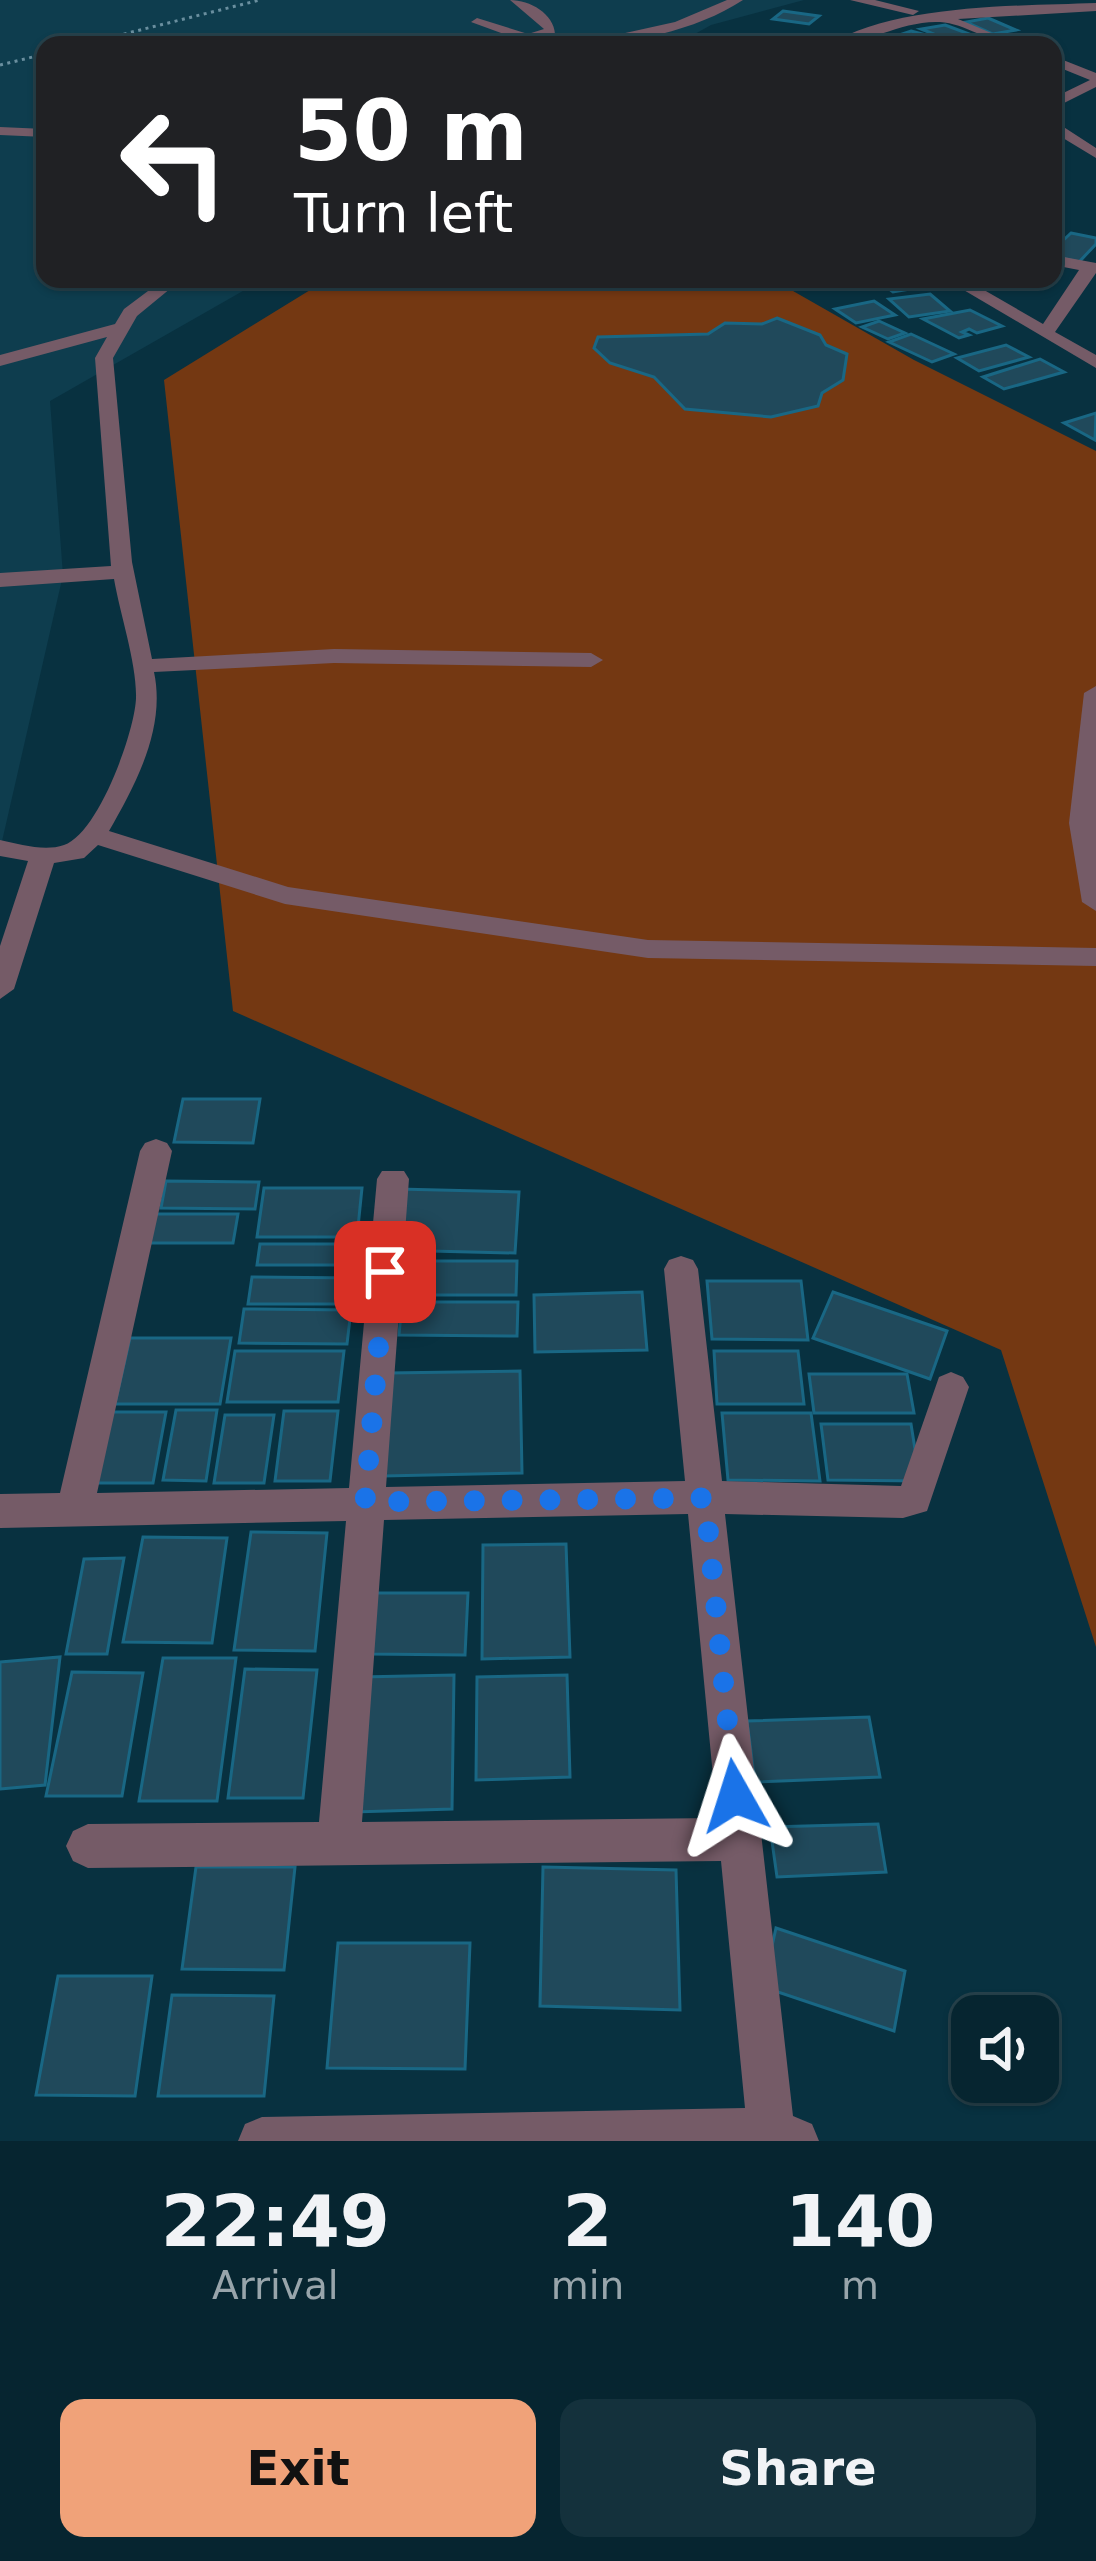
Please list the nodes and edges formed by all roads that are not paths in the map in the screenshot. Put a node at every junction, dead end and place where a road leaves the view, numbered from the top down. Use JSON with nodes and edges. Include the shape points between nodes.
{"nodes":[{"id":1,"x":516,"y":0,"type":"edge"},
{"id":2,"x":736,"y":0,"type":"edge"},
{"id":3,"x":856,"y":0,"type":"edge"},
{"id":4,"x":948,"y":0,"type":"edge"},
{"id":5,"x":1096,"y":7,"type":"edge"},
{"id":6,"x":915,"y":10,"type":"junction"},
{"id":7,"x":946,"y":19,"type":"junction"},
{"id":8,"x":477,"y":22,"type":"dead end"},
{"id":9,"x":519,"y":36,"type":"edge"},
{"id":10,"x":537,"y":36,"type":"edge"},
{"id":11,"x":622,"y":36,"type":"edge"},
{"id":12,"x":856,"y":36,"type":"edge"},
{"id":13,"x":870,"y":36,"type":"edge"},
{"id":14,"x":990,"y":36,"type":"edge"},
{"id":15,"x":1096,"y":54,"type":"edge"},
{"id":16,"x":1062,"y":58,"type":"edge"},
{"id":17,"x":1062,"y":63,"type":"edge"},
{"id":18,"x":1096,"y":80,"type":"edge"},
{"id":19,"x":1062,"y":98,"type":"edge"},
{"id":20,"x":0,"y":131,"type":"edge"},
{"id":21,"x":1062,"y":131,"type":"edge"},
{"id":22,"x":36,"y":133,"type":"edge"},
{"id":23,"x":1096,"y":154,"type":"edge"},
{"id":24,"x":1062,"y":262,"type":"edge"},
{"id":25,"x":1092,"y":267,"type":"edge"},
{"id":26,"x":162,"y":288,"type":"edge"},
{"id":27,"x":968,"y":288,"type":"edge"},
{"id":28,"x":121,"y":328,"type":"junction"},
{"id":29,"x":1045,"y":334,"type":"junction"},
{"id":30,"x":1,"y":362,"type":"edge"},
{"id":31,"x":1096,"y":363,"type":"edge"},
{"id":32,"x":123,"y":572,"type":"junction"},
{"id":33,"x":0,"y":580,"type":"edge"},
{"id":34,"x":591,"y":659,"type":"dead end"},
{"id":35,"x":142,"y":666,"type":"junction"},
{"id":36,"x":1096,"y":693,"type":"edge"},
{"id":37,"x":94,"y":835,"type":"junction"},
{"id":38,"x":0,"y":848,"type":"edge"},
{"id":39,"x":43,"y":856,"type":"junction"},
{"id":40,"x":1096,"y":902,"type":"edge"},
{"id":41,"x":1096,"y":957,"type":"edge"},
{"id":42,"x":0,"y":989,"type":"edge"},
{"id":43,"x":156,"y":1150,"type":"dead end"},
{"id":44,"x":393,"y":1179,"type":"dead end"},
{"id":45,"x":681,"y":1269,"type":"dead end"},
{"id":46,"x":951,"y":1387,"type":"dead end"},
{"id":47,"x":705,"y":1498,"type":"junction"},
{"id":48,"x":365,"y":1502,"type":"junction"},
{"id":49,"x":75,"y":1508,"type":"junction"},
{"id":50,"x":0,"y":1511,"type":"edge"},
{"id":51,"x":739,"y":1839,"type":"junction"},
{"id":52,"x":339,"y":1843,"type":"junction"},
{"id":53,"x":88,"y":1846,"type":"dead end"},
{"id":54,"x":779,"y":2138,"type":"edge"},
{"id":55,"x":262,"y":2141,"type":"edge"}],
"edges":[{"from":1,"to":10,"type":"street","via":[[552,25]]},
{"from":2,"to":11,"type":"street","via":[[678,25]]},
{"from":3,"to":6,"type":"street"},
{"from":4,"to":6,"type":"street"},
{"from":5,"to":7,"type":"street"},
{"from":6,"to":7,"type":"street"},
{"from":6,"to":12,"type":"street"},
{"from":7,"to":13,"type":"street"},
{"from":7,"to":14,"type":"street"},
{"from":8,"to":9,"type":"street"},
{"from":15,"to":16,"type":"street"},
{"from":17,"to":18,"type":"street"},
{"from":18,"to":19,"type":"street"},
{"from":20,"to":22,"type":"street"},
{"from":21,"to":23,"type":"street"},
{"from":24,"to":25,"type":"street"},
{"from":25,"to":29,"type":"street"},
{"from":26,"to":28,"type":"street"},
{"from":27,"to":29,"type":"street"},
{"from":28,"to":30,"type":"street"},
{"from":28,"to":32,"type":"street","via":[[104,358]]},
{"from":29,"to":31,"type":"street"},
{"from":32,"to":33,"type":"street"},
{"from":32,"to":35,"type":"street"},
{"from":34,"to":35,"type":"street","via":[[334,656]]},
{"from":35,"to":37,"type":"street","via":[[148,699],[126,780]]},
{"from":36,"to":40,"type":"street","via":[[1081,818]]},
{"from":37,"to":39,"type":"street","via":[[75,852]]},
{"from":37,"to":41,"type":"street","via":[[285,896],[648,949]]},
{"from":38,"to":39,"type":"street"},
{"from":39,"to":42,"type":"street"},
{"from":43,"to":49,"type":"street"},
{"from":44,"to":48,"type":"street"},
{"from":45,"to":47,"type":"street"},
{"from":46,"to":47,"type":"street","via":[[914,1499]]},
{"from":47,"to":48,"type":"street"},
{"from":47,"to":51,"type":"street"},
{"from":48,"to":49,"type":"street"},
{"from":48,"to":52,"type":"street"},
{"from":49,"to":50,"type":"street"},
{"from":51,"to":52,"type":"street"},
{"from":51,"to":54,"type":"street"},
{"from":52,"to":53,"type":"street"},
{"from":54,"to":55,"type":"street"}]}
